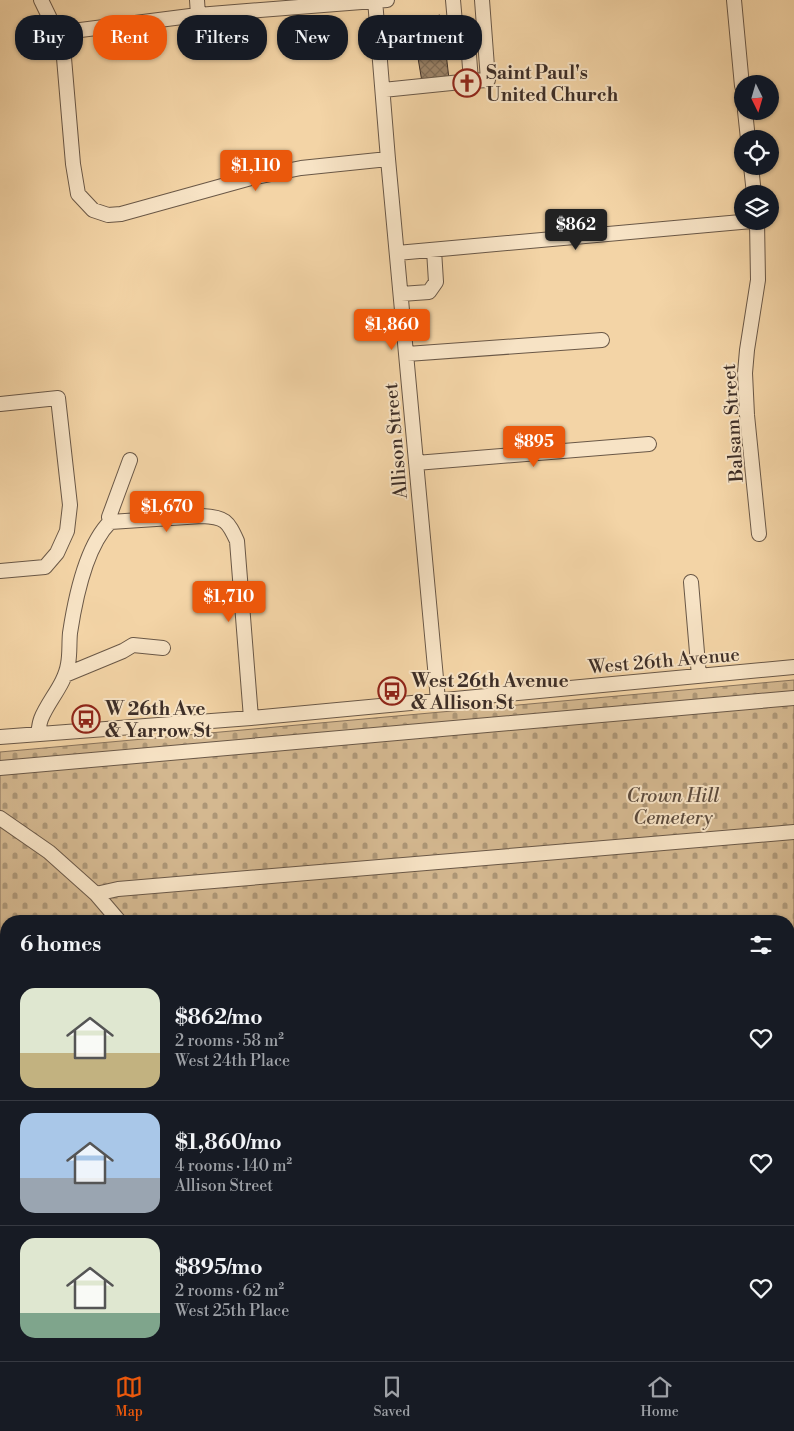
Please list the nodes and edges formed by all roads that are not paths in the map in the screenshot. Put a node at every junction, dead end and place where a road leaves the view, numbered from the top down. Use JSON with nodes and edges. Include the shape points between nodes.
{"nodes":[{"id":1,"x":41,"y":0,"type":"edge"},
{"id":2,"x":196,"y":0,"type":"edge"},
{"id":3,"x":379,"y":0,"type":"edge"},
{"id":4,"x":452,"y":0,"type":"edge"},
{"id":5,"x":482,"y":0,"type":"edge"},
{"id":6,"x":734,"y":0,"type":"edge"},
{"id":7,"x":48,"y":15,"type":"edge"},
{"id":8,"x":198,"y":15,"type":"joint"},
{"id":9,"x":177,"y":18,"type":"edge"},
{"id":10,"x":83,"y":30,"type":"edge"},
{"id":11,"x":64,"y":60,"type":"edge"},
{"id":12,"x":741,"y":75,"type":"edge"},
{"id":13,"x":471,"y":81,"type":"junction"},
{"id":14,"x":383,"y":90,"type":"junction"},
{"id":15,"x":388,"y":159,"type":"junction"},
{"id":16,"x":734,"y":223,"type":"edge"},
{"id":17,"x":757,"y":230,"type":"edge"},
{"id":18,"x":434,"y":250,"type":"junction"},
{"id":19,"x":397,"y":253,"type":"junction"},
{"id":20,"x":401,"y":294,"type":"junction"},
{"id":21,"x":602,"y":340,"type":"dead end"},
{"id":22,"x":407,"y":354,"type":"junction"},
{"id":23,"x":0,"y":404,"type":"edge"},
{"id":24,"x":649,"y":444,"type":"dead end"},
{"id":25,"x":130,"y":460,"type":"dead end"},
{"id":26,"x":416,"y":463,"type":"junction"},
{"id":27,"x":110,"y":522,"type":"junction"},
{"id":28,"x":759,"y":534,"type":"dead end"},
{"id":29,"x":0,"y":571,"type":"edge"},
{"id":30,"x":691,"y":582,"type":"dead end"},
{"id":31,"x":163,"y":648,"type":"dead end"},
{"id":32,"x":794,"y":667,"type":"edge"},
{"id":33,"x":65,"y":675,"type":"junction"},
{"id":34,"x":699,"y":676,"type":"junction"},
{"id":35,"x":794,"y":698,"type":"edge"},
{"id":36,"x":438,"y":700,"type":"junction"},
{"id":37,"x":251,"y":718,"type":"junction"},
{"id":38,"x":38,"y":734,"type":"junction"},
{"id":39,"x":0,"y":737,"type":"edge"},
{"id":40,"x":0,"y":768,"type":"edge"},
{"id":41,"x":0,"y":818,"type":"edge"},
{"id":42,"x":794,"y":832,"type":"edge"},
{"id":43,"x":96,"y":894,"type":"junction"},
{"id":44,"x":114,"y":915,"type":"edge"}],
"edges":[{"from":1,"to":7,"type":"street"},
{"from":2,"to":8,"type":"street"},
{"from":3,"to":8,"type":"street"},
{"from":3,"to":14,"type":"street","name":"Allison Street"},
{"from":4,"to":13,"type":"street","via":[[456,34],[469,55]]},
{"from":5,"to":13,"type":"street","via":[[488,80]]},
{"from":6,"to":12,"type":"street"},
{"from":9,"to":10,"type":"street"},
{"from":11,"to":15,"type":"street","via":[[78,194],[94,210],[108,215],[251,178],[301,168]]},
{"from":13,"to":14,"type":"street"},
{"from":14,"to":15,"type":"street","name":"Allison Street"},
{"from":15,"to":19,"type":"street","name":"Allison Street"},
{"from":16,"to":18,"type":"street"},
{"from":17,"to":28,"type":"street","name":"Balsam Street","via":[[758,280],[745,373]]},
{"from":18,"to":19,"type":"street"},
{"from":18,"to":20,"type":"street","via":[[436,282],[429,292]]},
{"from":19,"to":20,"type":"street","name":"Allison Street"},
{"from":20,"to":22,"type":"street","name":"Allison Street"},
{"from":21,"to":22,"type":"street"},
{"from":22,"to":26,"type":"street","name":"Allison Street"},
{"from":23,"to":29,"type":"street","via":[[58,398],[70,505],[67,531],[57,553],[45,567]]},
{"from":24,"to":26,"type":"street"},
{"from":25,"to":27,"type":"street"},
{"from":26,"to":36,"type":"street","name":"Allison Street"},
{"from":27,"to":33,"type":"street","via":[[101,530],[81,580]]},
{"from":27,"to":37,"type":"street","via":[[202,516],[217,517],[229,523],[237,541]]},
{"from":30,"to":34,"type":"street"},
{"from":31,"to":33,"type":"street","via":[[133,645]]},
{"from":32,"to":34,"type":"street","name":"West 26th Avenue"},
{"from":33,"to":38,"type":"street","via":[[41,720]]},
{"from":34,"to":36,"type":"street","name":"West 26th Avenue"},
{"from":35,"to":40,"type":"street"},
{"from":36,"to":37,"type":"street","name":"West 26th Avenue"},
{"from":37,"to":38,"type":"street","name":"West 26th Avenue"},
{"from":38,"to":39,"type":"street","name":"West 26th Avenue"},
{"from":41,"to":43,"type":"street","via":[[49,852]]},
{"from":42,"to":43,"type":"street","via":[[118,889]]},
{"from":43,"to":44,"type":"street"}]}
